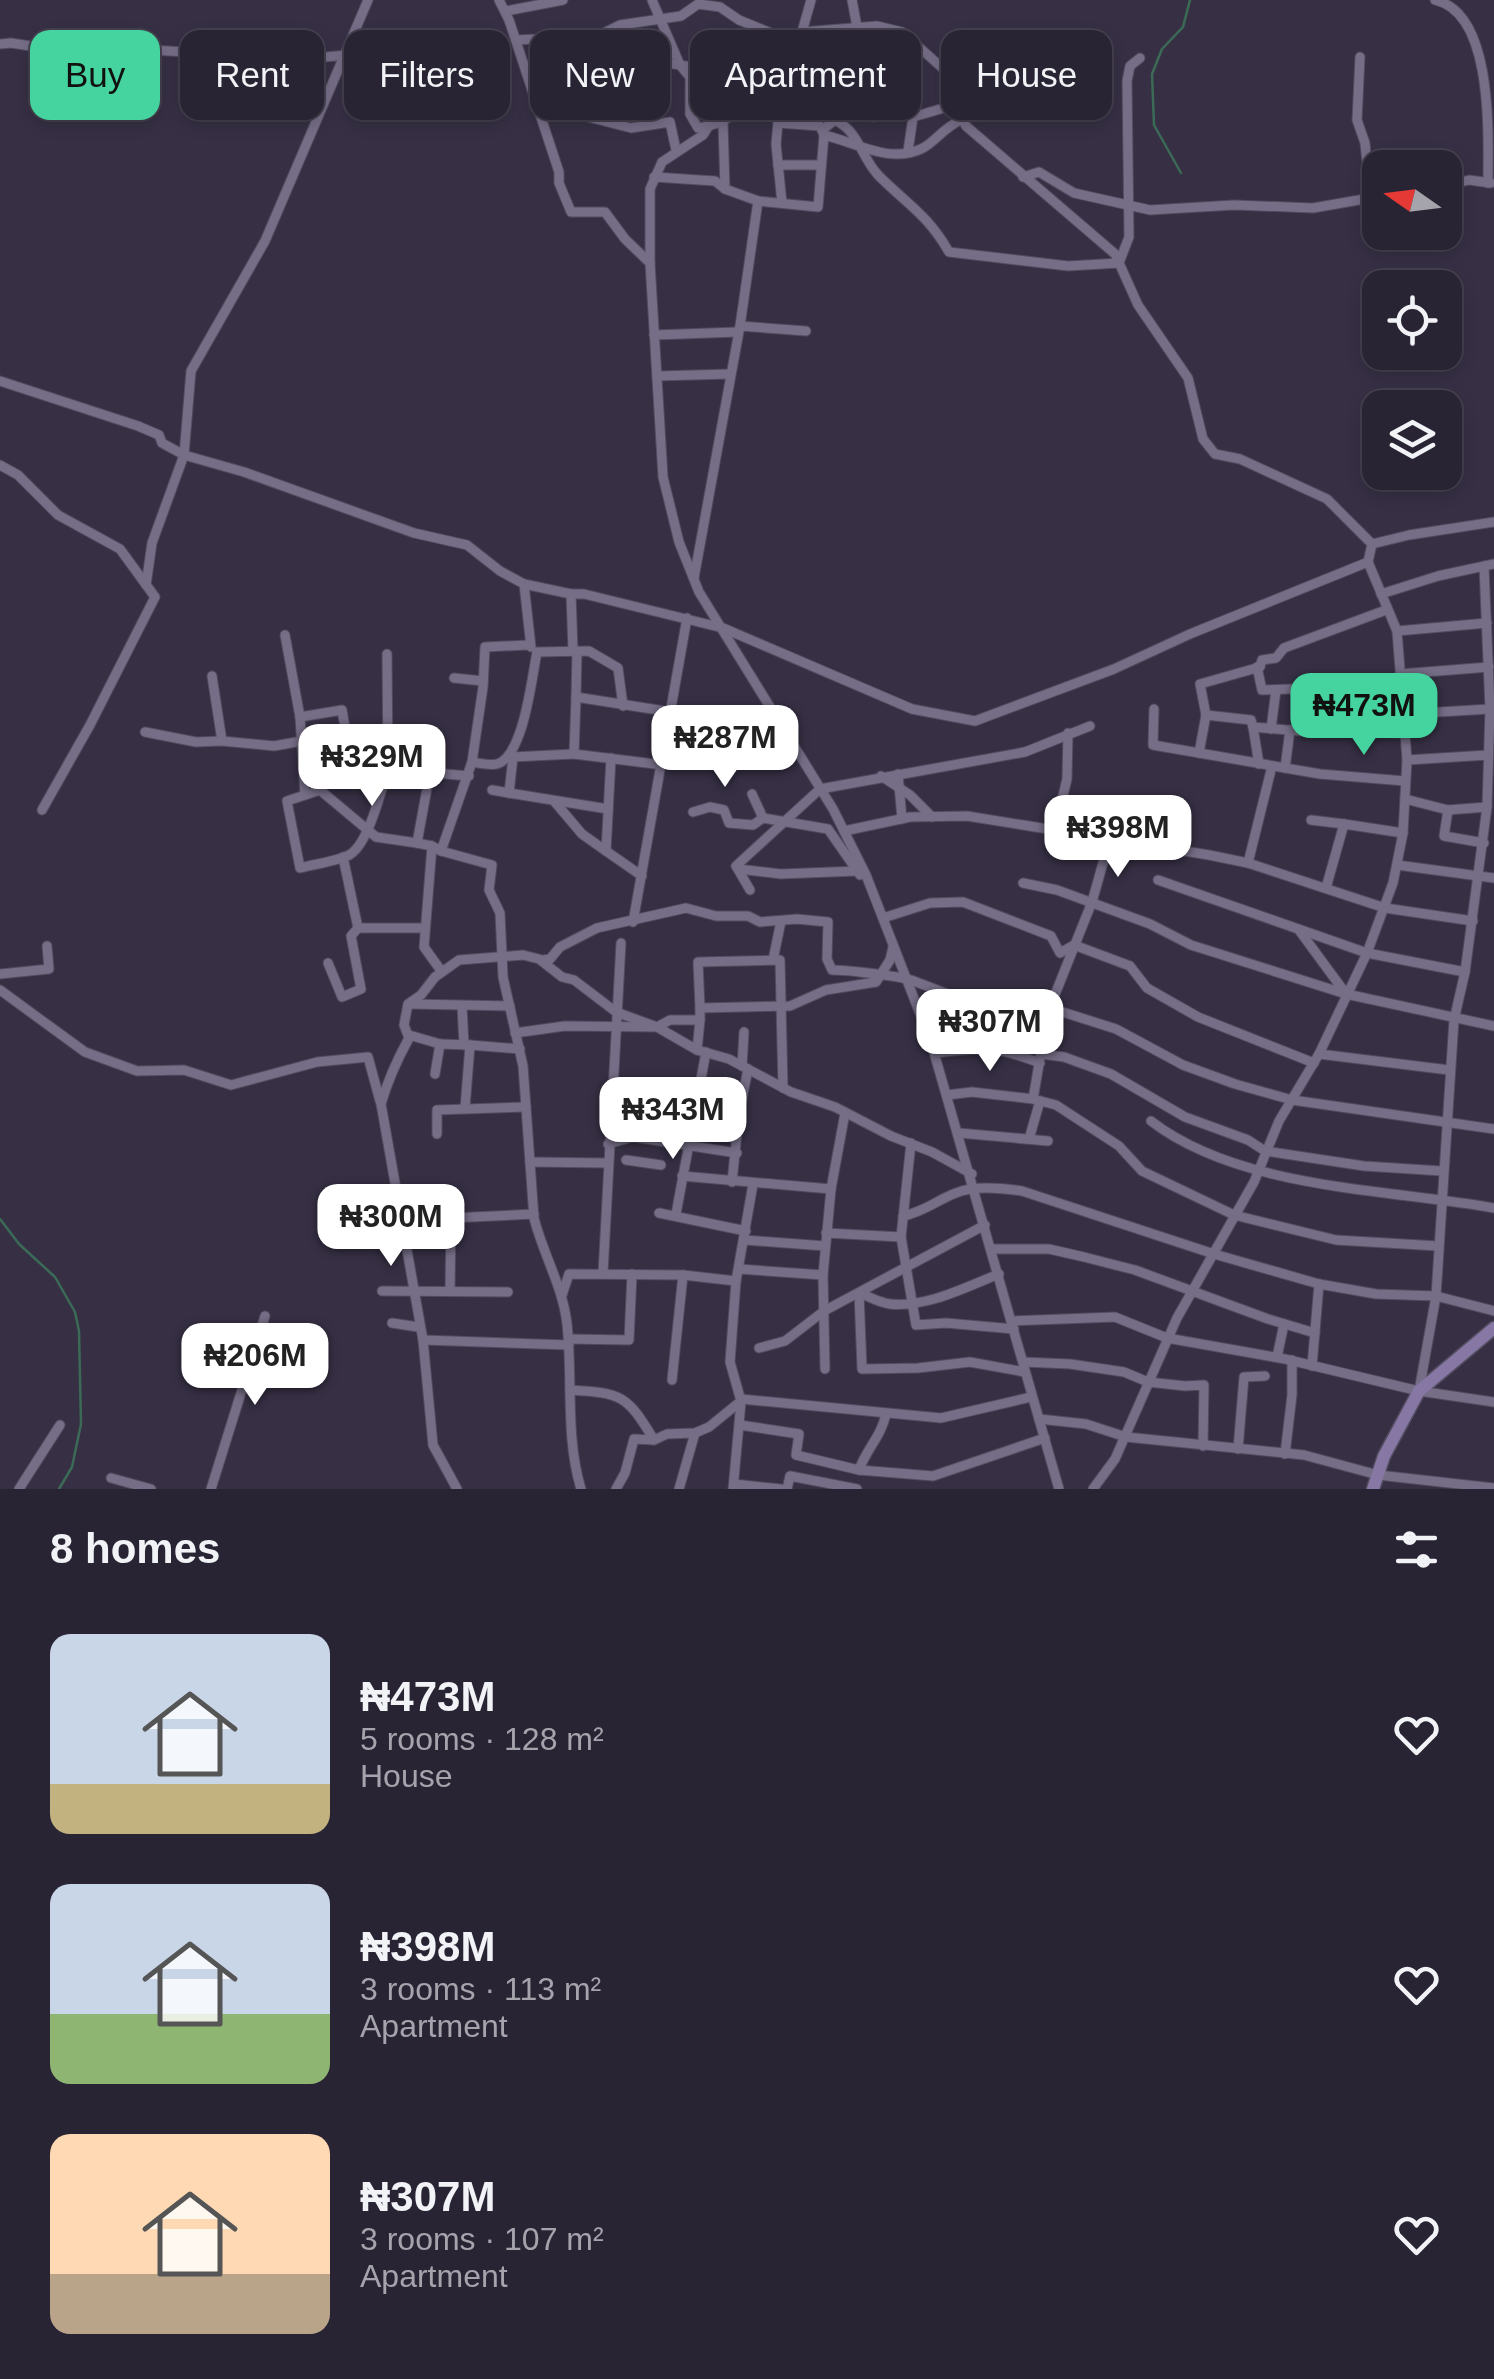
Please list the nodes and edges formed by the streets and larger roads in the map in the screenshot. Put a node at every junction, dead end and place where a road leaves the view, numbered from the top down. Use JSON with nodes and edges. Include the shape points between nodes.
{"nodes":[{"id":1,"x":368,"y":0,"type":"edge"},
{"id":2,"x":499,"y":0,"type":"edge"},
{"id":3,"x":563,"y":0,"type":"edge"},
{"id":4,"x":652,"y":0,"type":"edge"},
{"id":5,"x":810,"y":0,"type":"edge"},
{"id":6,"x":852,"y":0,"type":"edge"},
{"id":7,"x":1435,"y":0,"type":"edge"},
{"id":8,"x":698,"y":2,"type":"edge"},
{"id":9,"x":506,"y":11,"type":"junction"},
{"id":10,"x":660,"y":21,"type":"junction"},
{"id":11,"x":857,"y":26,"type":"junction"},
{"id":12,"x":356,"y":30,"type":"edge"},
{"id":13,"x":610,"y":30,"type":"edge"},
{"id":14,"x":764,"y":30,"type":"edge"},
{"id":15,"x":802,"y":30,"type":"edge"},
{"id":16,"x":820,"y":30,"type":"edge"},
{"id":17,"x":856,"y":30,"type":"edge"},
{"id":18,"x":896,"y":30,"type":"edge"},
{"id":19,"x":530,"y":39,"type":"edge"},
{"id":20,"x":516,"y":40,"type":"junction"},
{"id":21,"x":0,"y":44,"type":"edge"},
{"id":22,"x":921,"y":48,"type":"edge"},
{"id":23,"x":344,"y":55,"type":"edge"},
{"id":24,"x":1360,"y":57,"type":"dead end"},
{"id":25,"x":1140,"y":58,"type":"dead end"},
{"id":26,"x":344,"y":60,"type":"edge"},
{"id":27,"x":670,"y":65,"type":"edge"},
{"id":28,"x":681,"y":66,"type":"junction"},
{"id":29,"x":941,"y":67,"type":"edge"},
{"id":30,"x":690,"y":68,"type":"edge"},
{"id":31,"x":600,"y":120,"type":"edge"},
{"id":32,"x":727,"y":120,"type":"edge"},
{"id":33,"x":779,"y":120,"type":"edge"},
{"id":34,"x":836,"y":120,"type":"edge"},
{"id":35,"x":842,"y":120,"type":"edge"},
{"id":36,"x":913,"y":120,"type":"edge"},
{"id":37,"x":960,"y":120,"type":"joint"},
{"id":38,"x":723,"y":123,"type":"junction"},
{"id":39,"x":778,"y":123,"type":"junction"},
{"id":40,"x":708,"y":126,"type":"junction"},
{"id":41,"x":823,"y":132,"type":"junction"},
{"id":42,"x":862,"y":148,"type":"junction"},
{"id":43,"x":676,"y":150,"type":"junction"},
{"id":44,"x":1366,"y":150,"type":"edge"},
{"id":45,"x":908,"y":151,"type":"junction"},
{"id":46,"x":778,"y":165,"type":"junction"},
{"id":47,"x":821,"y":165,"type":"junction"},
{"id":48,"x":654,"y":176,"type":"junction"},
{"id":49,"x":1024,"y":177,"type":"junction"},
{"id":50,"x":1462,"y":182,"type":"edge"},
{"id":51,"x":1491,"y":183,"type":"edge"},
{"id":52,"x":725,"y":189,"type":"junction"},
{"id":53,"x":1362,"y":199,"type":"edge"},
{"id":54,"x":758,"y":202,"type":"junction"},
{"id":55,"x":782,"y":203,"type":"junction"},
{"id":56,"x":1129,"y":207,"type":"junction"},
{"id":57,"x":650,"y":263,"type":"junction"},
{"id":58,"x":1119,"y":263,"type":"junction"},
{"id":59,"x":739,"y":329,"type":"junction"},
{"id":60,"x":806,"y":331,"type":"dead end"},
{"id":61,"x":654,"y":334,"type":"junction"},
{"id":62,"x":730,"y":374,"type":"junction"},
{"id":63,"x":657,"y":376,"type":"junction"},
{"id":64,"x":0,"y":381,"type":"edge"},
{"id":65,"x":184,"y":455,"type":"junction"},
{"id":66,"x":0,"y":465,"type":"edge"},
{"id":67,"x":1494,"y":522,"type":"edge"},
{"id":68,"x":1372,"y":544,"type":"junction"},
{"id":69,"x":1368,"y":562,"type":"junction"},
{"id":70,"x":1489,"y":565,"type":"edge"},
{"id":71,"x":694,"y":579,"type":"junction"},
{"id":72,"x":524,"y":584,"type":"junction"},
{"id":73,"x":146,"y":585,"type":"junction"},
{"id":74,"x":571,"y":594,"type":"junction"},
{"id":75,"x":1380,"y":594,"type":"junction"},
{"id":76,"x":1386,"y":610,"type":"junction"},
{"id":77,"x":1490,"y":617,"type":"edge"},
{"id":78,"x":687,"y":618,"type":"junction"},
{"id":79,"x":723,"y":628,"type":"junction"},
{"id":80,"x":1397,"y":631,"type":"junction"},
{"id":81,"x":284,"y":635,"type":"dead end"},
{"id":82,"x":532,"y":648,"type":"junction"},
{"id":83,"x":576,"y":651,"type":"junction"},
{"id":84,"x":387,"y":654,"type":"dead end"},
{"id":85,"x":1491,"y":662,"type":"edge"},
{"id":86,"x":1257,"y":667,"type":"junction"},
{"id":87,"x":212,"y":676,"type":"dead end"},
{"id":88,"x":454,"y":678,"type":"dead end"},
{"id":89,"x":1400,"y":679,"type":"junction"},
{"id":90,"x":483,"y":681,"type":"junction"},
{"id":91,"x":1276,"y":690,"type":"junction"},
{"id":92,"x":576,"y":698,"type":"junction"},
{"id":93,"x":1491,"y":705,"type":"edge"},
{"id":94,"x":623,"y":706,"type":"junction"},
{"id":95,"x":1154,"y":709,"type":"dead end"},
{"id":96,"x":671,"y":712,"type":"junction"},
{"id":97,"x":1404,"y":714,"type":"junction"},
{"id":98,"x":1206,"y":715,"type":"junction"},
{"id":99,"x":300,"y":717,"type":"junction"},
{"id":100,"x":1090,"y":726,"type":"dead end"},
{"id":101,"x":1253,"y":727,"type":"junction"},
{"id":102,"x":1271,"y":729,"type":"junction"},
{"id":103,"x":1290,"y":730,"type":"junction"},
{"id":104,"x":145,"y":732,"type":"dead end"},
{"id":105,"x":388,"y":732,"type":"junction"},
{"id":106,"x":1068,"y":733,"type":"junction"},
{"id":107,"x":1405,"y":733,"type":"junction"},
{"id":108,"x":222,"y":741,"type":"junction"},
{"id":109,"x":302,"y":741,"type":"junction"},
{"id":110,"x":665,"y":750,"type":"junction"},
{"id":111,"x":1490,"y":752,"type":"edge"},
{"id":112,"x":1198,"y":753,"type":"junction"},
{"id":113,"x":574,"y":754,"type":"junction"},
{"id":114,"x":706,"y":754,"type":"dead end"},
{"id":115,"x":510,"y":758,"type":"junction"},
{"id":116,"x":610,"y":758,"type":"junction"},
{"id":117,"x":1407,"y":760,"type":"junction"},
{"id":118,"x":472,"y":762,"type":"junction"},
{"id":119,"x":1259,"y":764,"type":"junction"},
{"id":120,"x":663,"y":765,"type":"junction"},
{"id":121,"x":1272,"y":766,"type":"junction"},
{"id":122,"x":1285,"y":768,"type":"junction"},
{"id":123,"x":388,"y":769,"type":"junction"},
{"id":124,"x":430,"y":772,"type":"junction"},
{"id":125,"x":898,"y":774,"type":"junction"},
{"id":126,"x":469,"y":776,"type":"junction"},
{"id":127,"x":880,"y":776,"type":"junction"},
{"id":128,"x":1491,"y":777,"type":"edge"},
{"id":129,"x":1405,"y":781,"type":"junction"},
{"id":130,"x":820,"y":789,"type":"junction"},
{"id":131,"x":492,"y":790,"type":"dead end"},
{"id":132,"x":900,"y":791,"type":"junction"},
{"id":133,"x":509,"y":793,"type":"junction"},
{"id":134,"x":752,"y":794,"type":"dead end"},
{"id":135,"x":306,"y":795,"type":"junction"},
{"id":136,"x":1405,"y":799,"type":"junction"},
{"id":137,"x":554,"y":801,"type":"junction"},
{"id":138,"x":1487,"y":807,"type":"junction"},
{"id":139,"x":608,"y":809,"type":"junction"},
{"id":140,"x":42,"y":810,"type":"dead end"},
{"id":141,"x":1448,"y":810,"type":"junction"},
{"id":142,"x":693,"y":812,"type":"dead end"},
{"id":143,"x":932,"y":816,"type":"junction"},
{"id":144,"x":763,"y":818,"type":"junction"},
{"id":145,"x":902,"y":818,"type":"junction"},
{"id":146,"x":1311,"y":820,"type":"dead end"},
{"id":147,"x":782,"y":821,"type":"junction"},
{"id":148,"x":1344,"y":824,"type":"junction"},
{"id":149,"x":1055,"y":829,"type":"junction"},
{"id":150,"x":366,"y":830,"type":"junction"},
{"id":151,"x":844,"y":831,"type":"junction"},
{"id":152,"x":1403,"y":833,"type":"junction"},
{"id":153,"x":1110,"y":838,"type":"junction"},
{"id":154,"x":417,"y":843,"type":"junction"},
{"id":155,"x":1484,"y":843,"type":"junction"},
{"id":156,"x":436,"y":849,"type":"junction"},
{"id":157,"x":606,"y":851,"type":"junction"},
{"id":158,"x":342,"y":857,"type":"junction"},
{"id":159,"x":1248,"y":863,"type":"junction"},
{"id":160,"x":1397,"y":865,"type":"junction"},
{"id":161,"x":738,"y":869,"type":"junction"},
{"id":162,"x":858,"y":871,"type":"junction"},
{"id":163,"x":642,"y":876,"type":"junction"},
{"id":164,"x":1479,"y":876,"type":"junction"},
{"id":165,"x":1494,"y":878,"type":"edge"},
{"id":166,"x":1158,"y":880,"type":"dead end"},
{"id":167,"x":1023,"y":883,"type":"dead end"},
{"id":168,"x":1326,"y":888,"type":"junction"},
{"id":169,"x":750,"y":890,"type":"dead end"},
{"id":170,"x":1092,"y":902,"type":"junction"},
{"id":171,"x":1385,"y":908,"type":"junction"},
{"id":172,"x":881,"y":913,"type":"junction"},
{"id":173,"x":781,"y":921,"type":"junction"},
{"id":174,"x":1473,"y":921,"type":"junction"},
{"id":175,"x":633,"y":922,"type":"junction"},
{"id":176,"x":358,"y":928,"type":"junction"},
{"id":177,"x":426,"y":928,"type":"junction"},
{"id":178,"x":1298,"y":928,"type":"junction"},
{"id":179,"x":620,"y":943,"type":"dead end"},
{"id":180,"x":894,"y":944,"type":"junction"},
{"id":181,"x":47,"y":946,"type":"dead end"},
{"id":182,"x":1074,"y":946,"type":"junction"},
{"id":183,"x":1368,"y":952,"type":"junction"},
{"id":184,"x":502,"y":958,"type":"junction"},
{"id":185,"x":540,"y":960,"type":"junction"},
{"id":186,"x":772,"y":960,"type":"junction"},
{"id":187,"x":328,"y":963,"type":"dead end"},
{"id":188,"x":442,"y":972,"type":"junction"},
{"id":189,"x":1466,"y":972,"type":"junction"},
{"id":190,"x":0,"y":974,"type":"edge"},
{"id":191,"x":880,"y":977,"type":"junction"},
{"id":192,"x":907,"y":978,"type":"junction"},
{"id":193,"x":0,"y":990,"type":"edge"},
{"id":194,"x":1346,"y":994,"type":"junction"},
{"id":195,"x":408,"y":1004,"type":"junction"},
{"id":196,"x":462,"y":1006,"type":"junction"},
{"id":197,"x":510,"y":1006,"type":"junction"},
{"id":198,"x":782,"y":1006,"type":"junction"},
{"id":199,"x":700,"y":1008,"type":"junction"},
{"id":200,"x":1049,"y":1010,"type":"junction"},
{"id":201,"x":616,"y":1012,"type":"junction"},
{"id":202,"x":700,"y":1020,"type":"junction"},
{"id":203,"x":1454,"y":1020,"type":"junction"},
{"id":204,"x":1494,"y":1026,"type":"edge"},
{"id":205,"x":616,"y":1027,"type":"junction"},
{"id":206,"x":658,"y":1027,"type":"junction"},
{"id":207,"x":744,"y":1032,"type":"dead end"},
{"id":208,"x":515,"y":1033,"type":"junction"},
{"id":209,"x":409,"y":1035,"type":"junction"},
{"id":210,"x":440,"y":1044,"type":"junction"},
{"id":211,"x":467,"y":1045,"type":"junction"},
{"id":212,"x":520,"y":1048,"type":"junction"},
{"id":213,"x":701,"y":1051,"type":"junction"},
{"id":214,"x":935,"y":1054,"type":"junction"},
{"id":215,"x":1316,"y":1058,"type":"junction"},
{"id":216,"x":1041,"y":1059,"type":"junction"},
{"id":217,"x":745,"y":1068,"type":"junction"},
{"id":218,"x":1449,"y":1070,"type":"junction"},
{"id":219,"x":435,"y":1074,"type":"dead end"},
{"id":220,"x":783,"y":1088,"type":"junction"},
{"id":221,"x":948,"y":1096,"type":"junction"},
{"id":222,"x":1036,"y":1100,"type":"junction"},
{"id":223,"x":1292,"y":1100,"type":"junction"},
{"id":224,"x":381,"y":1104,"type":"junction"},
{"id":225,"x":465,"y":1108,"type":"junction"},
{"id":226,"x":526,"y":1108,"type":"junction"},
{"id":227,"x":845,"y":1112,"type":"junction"},
{"id":228,"x":1151,"y":1121,"type":"dead end"},
{"id":229,"x":1447,"y":1121,"type":"junction"},
{"id":230,"x":1494,"y":1128,"type":"edge"},
{"id":231,"x":959,"y":1133,"type":"junction"},
{"id":232,"x":437,"y":1134,"type":"dead end"},
{"id":233,"x":1029,"y":1138,"type":"junction"},
{"id":234,"x":1048,"y":1141,"type":"dead end"},
{"id":235,"x":910,"y":1143,"type":"junction"},
{"id":236,"x":608,"y":1144,"type":"junction"},
{"id":237,"x":687,"y":1145,"type":"junction"},
{"id":238,"x":1265,"y":1150,"type":"junction"},
{"id":239,"x":737,"y":1153,"type":"junction"},
{"id":240,"x":626,"y":1160,"type":"dead end"},
{"id":241,"x":530,"y":1162,"type":"junction"},
{"id":242,"x":607,"y":1163,"type":"junction"},
{"id":243,"x":661,"y":1165,"type":"dead end"},
{"id":244,"x":1259,"y":1170,"type":"junction"},
{"id":245,"x":1442,"y":1171,"type":"junction"},
{"id":246,"x":972,"y":1174,"type":"junction"},
{"id":247,"x":682,"y":1176,"type":"junction"},
{"id":248,"x":732,"y":1182,"type":"junction"},
{"id":249,"x":753,"y":1184,"type":"junction"},
{"id":250,"x":831,"y":1189,"type":"junction"},
{"id":251,"x":974,"y":1190,"type":"junction"},
{"id":252,"x":1442,"y":1199,"type":"junction"},
{"id":253,"x":1494,"y":1208,"type":"edge"},
{"id":254,"x":659,"y":1212,"type":"dead end"},
{"id":255,"x":534,"y":1214,"type":"junction"},
{"id":256,"x":676,"y":1214,"type":"junction"},
{"id":257,"x":1234,"y":1215,"type":"junction"},
{"id":258,"x":903,"y":1216,"type":"junction"},
{"id":259,"x":985,"y":1225,"type":"junction"},
{"id":260,"x":826,"y":1233,"type":"junction"},
{"id":261,"x":746,"y":1236,"type":"junction"},
{"id":262,"x":902,"y":1238,"type":"junction"},
{"id":263,"x":825,"y":1246,"type":"junction"},
{"id":264,"x":1438,"y":1246,"type":"junction"},
{"id":265,"x":992,"y":1249,"type":"junction"},
{"id":266,"x":1214,"y":1254,"type":"junction"},
{"id":267,"x":739,"y":1269,"type":"junction"},
{"id":268,"x":906,"y":1270,"type":"junction"},
{"id":269,"x":602,"y":1273,"type":"junction"},
{"id":270,"x":632,"y":1274,"type":"junction"},
{"id":271,"x":999,"y":1274,"type":"junction"},
{"id":272,"x":683,"y":1275,"type":"junction"},
{"id":273,"x":823,"y":1275,"type":"junction"},
{"id":274,"x":736,"y":1280,"type":"junction"},
{"id":275,"x":1319,"y":1284,"type":"junction"},
{"id":276,"x":450,"y":1290,"type":"junction"},
{"id":277,"x":1192,"y":1290,"type":"junction"},
{"id":278,"x":382,"y":1291,"type":"dead end"},
{"id":279,"x":508,"y":1292,"type":"dead end"},
{"id":280,"x":859,"y":1293,"type":"junction"},
{"id":281,"x":414,"y":1294,"type":"junction"},
{"id":282,"x":562,"y":1294,"type":"junction"},
{"id":283,"x":1436,"y":1296,"type":"junction"},
{"id":284,"x":912,"y":1301,"type":"junction"},
{"id":285,"x":824,"y":1311,"type":"junction"},
{"id":286,"x":1494,"y":1311,"type":"edge"},
{"id":287,"x":265,"y":1316,"type":"dead end"},
{"id":288,"x":392,"y":1323,"type":"dead end"},
{"id":289,"x":1284,"y":1324,"type":"junction"},
{"id":290,"x":1013,"y":1325,"type":"junction"},
{"id":291,"x":418,"y":1327,"type":"junction"},
{"id":292,"x":1494,"y":1328,"type":"edge"},
{"id":293,"x":1315,"y":1333,"type":"junction"},
{"id":294,"x":1168,"y":1338,"type":"junction"},
{"id":295,"x":423,"y":1340,"type":"junction"},
{"id":296,"x":569,"y":1342,"type":"junction"},
{"id":297,"x":758,"y":1348,"type":"dead end"},
{"id":298,"x":1277,"y":1357,"type":"junction"},
{"id":299,"x":1292,"y":1360,"type":"junction"},
{"id":300,"x":1312,"y":1366,"type":"junction"},
{"id":301,"x":1024,"y":1367,"type":"junction"},
{"id":302,"x":825,"y":1369,"type":"dead end"},
{"id":303,"x":1265,"y":1376,"type":"dead end"},
{"id":304,"x":672,"y":1380,"type":"dead end"},
{"id":305,"x":1148,"y":1382,"type":"junction"},
{"id":306,"x":570,"y":1390,"type":"junction"},
{"id":307,"x":1419,"y":1390,"type":"junction"},
{"id":308,"x":1032,"y":1396,"type":"junction"},
{"id":309,"x":741,"y":1400,"type":"junction"},
{"id":310,"x":1494,"y":1402,"type":"edge"},
{"id":311,"x":886,"y":1414,"type":"junction"},
{"id":312,"x":1039,"y":1419,"type":"junction"},
{"id":313,"x":60,"y":1425,"type":"dead end"},
{"id":314,"x":740,"y":1425,"type":"junction"},
{"id":315,"x":694,"y":1433,"type":"junction"},
{"id":316,"x":1126,"y":1437,"type":"junction"},
{"id":317,"x":1045,"y":1438,"type":"junction"},
{"id":318,"x":654,"y":1440,"type":"junction"},
{"id":319,"x":1202,"y":1446,"type":"junction"},
{"id":320,"x":1238,"y":1449,"type":"junction"},
{"id":321,"x":1285,"y":1454,"type":"junction"},
{"id":322,"x":859,"y":1470,"type":"junction"},
{"id":323,"x":111,"y":1478,"type":"dead end"},
{"id":324,"x":1376,"y":1482,"type":"edge"},
{"id":325,"x":734,"y":1486,"type":"edge"},
{"id":326,"x":1494,"y":1488,"type":"edge"},
{"id":327,"x":19,"y":1489,"type":"edge"},
{"id":328,"x":151,"y":1489,"type":"edge"},
{"id":329,"x":211,"y":1489,"type":"edge"},
{"id":330,"x":457,"y":1489,"type":"edge"},
{"id":331,"x":581,"y":1489,"type":"edge"},
{"id":332,"x":616,"y":1489,"type":"edge"},
{"id":333,"x":679,"y":1489,"type":"edge"},
{"id":334,"x":784,"y":1489,"type":"edge"},
{"id":335,"x":857,"y":1489,"type":"edge"},
{"id":336,"x":1060,"y":1489,"type":"edge"},
{"id":337,"x":1092,"y":1489,"type":"edge"}],
"edges":[{"from":1,"to":12,"type":"street"},
{"from":2,"to":9,"type":"street"},
{"from":3,"to":9,"type":"street"},
{"from":4,"to":10,"type":"street"},
{"from":5,"to":15,"type":"street"},
{"from":6,"to":11,"type":"street"},
{"from":7,"to":51,"type":"street","via":[[1465,18],[1478,52]]},
{"from":8,"to":10,"type":"street"},
{"from":8,"to":14,"type":"street"},
{"from":9,"to":20,"type":"street"},
{"from":10,"to":13,"type":"street"},
{"from":10,"to":28,"type":"street"},
{"from":11,"to":16,"type":"street"},
{"from":11,"to":17,"type":"street"},
{"from":11,"to":18,"type":"street"},
{"from":19,"to":20,"type":"street"},
{"from":20,"to":57,"type":"street","via":[[571,212],[605,212]]},
{"from":21,"to":23,"type":"street","via":[[303,59]]},
{"from":22,"to":29,"type":"street"},
{"from":24,"to":44,"type":"street","via":[[1358,120]]},
{"from":25,"to":56,"type":"street","via":[[1127,81]]},
{"from":26,"to":65,"type":"street","via":[[265,241],[192,371]]},
{"from":27,"to":28,"type":"street"},
{"from":28,"to":30,"type":"street"},
{"from":28,"to":40,"type":"street","via":[[692,82],[690,118],[698,128]]},
{"from":31,"to":43,"type":"street","via":[[631,128],[670,122]]},
{"from":32,"to":38,"type":"street"},
{"from":33,"to":39,"type":"street"},
{"from":34,"to":41,"type":"street"},
{"from":35,"to":42,"type":"street"},
{"from":36,"to":45,"type":"street"},
{"from":37,"to":45,"type":"street","via":[[923,148]]},
{"from":37,"to":49,"type":"street"},
{"from":38,"to":40,"type":"street"},
{"from":38,"to":52,"type":"street"},
{"from":39,"to":41,"type":"street","via":[[820,126]]},
{"from":39,"to":46,"type":"street"},
{"from":40,"to":43,"type":"street"},
{"from":41,"to":42,"type":"street"},
{"from":41,"to":47,"type":"street"},
{"from":42,"to":45,"type":"street"},
{"from":42,"to":58,"type":"street","via":[[879,176],[932,223],[949,252],[1068,266]]},
{"from":43,"to":48,"type":"street"},
{"from":46,"to":47,"type":"street"},
{"from":46,"to":55,"type":"street"},
{"from":47,"to":55,"type":"street","via":[[818,206]]},
{"from":48,"to":52,"type":"street","via":[[714,181]]},
{"from":48,"to":57,"type":"street"},
{"from":49,"to":56,"type":"street","via":[[1039,172],[1074,193]]},
{"from":49,"to":58,"type":"street"},
{"from":50,"to":51,"type":"street"},
{"from":52,"to":54,"type":"street"},
{"from":53,"to":56,"type":"street","via":[[1313,208]]},
{"from":54,"to":55,"type":"street"},
{"from":54,"to":59,"type":"street"},
{"from":56,"to":58,"type":"street","via":[[1129,237]]},
{"from":57,"to":61,"type":"street"},
{"from":58,"to":68,"type":"street","via":[[1138,305],[1188,378],[1203,439],[1215,454],[1327,499]]},
{"from":59,"to":60,"type":"street"},
{"from":59,"to":61,"type":"street"},
{"from":59,"to":62,"type":"street"},
{"from":61,"to":63,"type":"street"},
{"from":62,"to":63,"type":"street"},
{"from":62,"to":71,"type":"street"},
{"from":63,"to":71,"type":"street","via":[[663,477]]},
{"from":64,"to":65,"type":"street","via":[[159,434]]},
{"from":65,"to":72,"type":"street","via":[[467,545]]},
{"from":65,"to":73,"type":"street","via":[[152,543]]},
{"from":66,"to":73,"type":"street","via":[[58,515],[120,549]]},
{"from":67,"to":68,"type":"street"},
{"from":68,"to":69,"type":"street"},
{"from":69,"to":75,"type":"street"},
{"from":69,"to":79,"type":"street","via":[[975,721],[912,709]]},
{"from":70,"to":75,"type":"street"},
{"from":70,"to":77,"type":"street"},
{"from":71,"to":79,"type":"street"},
{"from":72,"to":74,"type":"street"},
{"from":72,"to":82,"type":"street"},
{"from":73,"to":140,"type":"street","via":[[155,597]]},
{"from":74,"to":78,"type":"street"},
{"from":74,"to":83,"type":"street"},
{"from":75,"to":76,"type":"street"},
{"from":76,"to":80,"type":"street"},
{"from":76,"to":86,"type":"street","via":[[1284,648]]},
{"from":77,"to":80,"type":"street"},
{"from":77,"to":85,"type":"street"},
{"from":78,"to":79,"type":"street"},
{"from":78,"to":96,"type":"street"},
{"from":79,"to":130,"type":"street"},
{"from":80,"to":89,"type":"street"},
{"from":81,"to":99,"type":"street"},
{"from":82,"to":83,"type":"street"},
{"from":82,"to":90,"type":"street","via":[[485,646]]},
{"from":82,"to":115,"type":"street","via":[[522,728]]},
{"from":83,"to":92,"type":"street"},
{"from":83,"to":94,"type":"street","via":[[589,650],[618,668]]},
{"from":84,"to":105,"type":"street"},
{"from":85,"to":89,"type":"street"},
{"from":85,"to":93,"type":"street"},
{"from":86,"to":91,"type":"street","via":[[1262,690]]},
{"from":86,"to":98,"type":"street","via":[[1200,684]]},
{"from":87,"to":108,"type":"street"},
{"from":88,"to":90,"type":"street"},
{"from":89,"to":91,"type":"street"},
{"from":89,"to":97,"type":"street"},
{"from":90,"to":118,"type":"street"},
{"from":91,"to":102,"type":"street"},
{"from":92,"to":94,"type":"street"},
{"from":92,"to":113,"type":"street"},
{"from":93,"to":97,"type":"street"},
{"from":93,"to":111,"type":"street"},
{"from":94,"to":96,"type":"street"},
{"from":95,"to":112,"type":"street","via":[[1153,745]]},
{"from":96,"to":110,"type":"street"},
{"from":97,"to":107,"type":"street"},
{"from":98,"to":101,"type":"street","via":[[1251,720]]},
{"from":98,"to":112,"type":"street"},
{"from":99,"to":105,"type":"street","via":[[342,710],[346,733]]},
{"from":99,"to":109,"type":"street"},
{"from":100,"to":106,"type":"street"},
{"from":101,"to":102,"type":"street"},
{"from":101,"to":119,"type":"street"},
{"from":102,"to":103,"type":"street"},
{"from":103,"to":107,"type":"street"},
{"from":103,"to":122,"type":"street"},
{"from":104,"to":108,"type":"street"},
{"from":105,"to":123,"type":"street"},
{"from":106,"to":125,"type":"street","via":[[1025,752]]},
{"from":106,"to":149,"type":"street","via":[[1067,779]]},
{"from":107,"to":117,"type":"street"},
{"from":108,"to":109,"type":"street"},
{"from":109,"to":135,"type":"street"},
{"from":110,"to":114,"type":"street"},
{"from":110,"to":120,"type":"street"},
{"from":111,"to":117,"type":"street"},
{"from":111,"to":128,"type":"street"},
{"from":112,"to":119,"type":"street"},
{"from":113,"to":115,"type":"street"},
{"from":113,"to":116,"type":"street"},
{"from":115,"to":118,"type":"street"},
{"from":115,"to":133,"type":"street"},
{"from":116,"to":120,"type":"street"},
{"from":116,"to":139,"type":"street"},
{"from":117,"to":129,"type":"street"},
{"from":118,"to":126,"type":"street"},
{"from":119,"to":121,"type":"street"},
{"from":120,"to":163,"type":"street"},
{"from":121,"to":122,"type":"street"},
{"from":121,"to":159,"type":"street"},
{"from":122,"to":129,"type":"street"},
{"from":123,"to":124,"type":"street"},
{"from":123,"to":150,"type":"street"},
{"from":124,"to":126,"type":"street"},
{"from":124,"to":154,"type":"street"},
{"from":125,"to":127,"type":"street"},
{"from":125,"to":132,"type":"street"},
{"from":126,"to":156,"type":"street"},
{"from":127,"to":130,"type":"street"},
{"from":127,"to":132,"type":"street"},
{"from":128,"to":138,"type":"street"},
{"from":129,"to":136,"type":"street"},
{"from":130,"to":147,"type":"street"},
{"from":130,"to":151,"type":"street"},
{"from":131,"to":133,"type":"street"},
{"from":132,"to":143,"type":"street"},
{"from":132,"to":145,"type":"street"},
{"from":133,"to":137,"type":"street"},
{"from":134,"to":144,"type":"street"},
{"from":135,"to":150,"type":"street","via":[[320,790]]},
{"from":135,"to":158,"type":"street","via":[[286,801],[300,868]]},
{"from":136,"to":141,"type":"street"},
{"from":136,"to":152,"type":"street"},
{"from":137,"to":139,"type":"street"},
{"from":137,"to":157,"type":"street"},
{"from":138,"to":141,"type":"street"},
{"from":138,"to":155,"type":"street"},
{"from":139,"to":157,"type":"street"},
{"from":141,"to":155,"type":"street","via":[[1444,836]]},
{"from":142,"to":144,"type":"street","via":[[724,810],[729,823],[754,826]]},
{"from":143,"to":145,"type":"street"},
{"from":143,"to":149,"type":"street"},
{"from":144,"to":147,"type":"street"},
{"from":145,"to":151,"type":"street"},
{"from":146,"to":148,"type":"street"},
{"from":147,"to":161,"type":"street"},
{"from":147,"to":162,"type":"street","via":[[828,828]]},
{"from":148,"to":152,"type":"street"},
{"from":148,"to":168,"type":"street"},
{"from":149,"to":153,"type":"street"},
{"from":150,"to":154,"type":"street","via":[[376,838]]},
{"from":150,"to":158,"type":"street","via":[[360,847]]},
{"from":151,"to":172,"type":"street"},
{"from":152,"to":160,"type":"street"},
{"from":153,"to":159,"type":"street"},
{"from":153,"to":170,"type":"street"},
{"from":154,"to":156,"type":"street"},
{"from":155,"to":164,"type":"street"},
{"from":156,"to":177,"type":"street"},
{"from":156,"to":184,"type":"street","via":[[492,864],[488,880],[500,913]]},
{"from":157,"to":163,"type":"street"},
{"from":158,"to":176,"type":"street"},
{"from":159,"to":168,"type":"street"},
{"from":160,"to":164,"type":"street"},
{"from":160,"to":171,"type":"street"},
{"from":161,"to":162,"type":"street"},
{"from":161,"to":169,"type":"street"},
{"from":162,"to":172,"type":"street"},
{"from":163,"to":175,"type":"street"},
{"from":164,"to":165,"type":"street"},
{"from":164,"to":174,"type":"street"},
{"from":166,"to":178,"type":"street"},
{"from":167,"to":170,"type":"street"},
{"from":168,"to":171,"type":"street"},
{"from":170,"to":182,"type":"street"},
{"from":170,"to":194,"type":"street","via":[[1192,945]]},
{"from":171,"to":174,"type":"street"},
{"from":171,"to":183,"type":"street"},
{"from":172,"to":180,"type":"street"},
{"from":172,"to":182,"type":"street","via":[[963,902],[1051,936],[1060,953]]},
{"from":173,"to":175,"type":"street","via":[[686,908]]},
{"from":173,"to":186,"type":"street"},
{"from":173,"to":191,"type":"street","via":[[828,922],[832,970]]},
{"from":174,"to":189,"type":"street"},
{"from":175,"to":185,"type":"street","via":[[597,928]]},
{"from":176,"to":177,"type":"street"},
{"from":176,"to":187,"type":"street","via":[[352,936],[362,989],[342,997]]},
{"from":177,"to":188,"type":"street","via":[[424,946]]},
{"from":178,"to":183,"type":"street"},
{"from":178,"to":194,"type":"street"},
{"from":179,"to":201,"type":"street"},
{"from":180,"to":191,"type":"street"},
{"from":180,"to":192,"type":"street"},
{"from":181,"to":190,"type":"street","via":[[50,969]]},
{"from":182,"to":200,"type":"street"},
{"from":182,"to":215,"type":"street","via":[[1130,966],[1147,988],[1198,1016]]},
{"from":183,"to":189,"type":"street"},
{"from":183,"to":194,"type":"street"},
{"from":184,"to":185,"type":"street"},
{"from":184,"to":188,"type":"street","via":[[459,960]]},
{"from":184,"to":197,"type":"street"},
{"from":185,"to":201,"type":"street"},
{"from":186,"to":198,"type":"street","via":[[780,960]]},
{"from":186,"to":199,"type":"street","via":[[698,962]]},
{"from":188,"to":195,"type":"street"},
{"from":189,"to":203,"type":"street"},
{"from":191,"to":192,"type":"street"},
{"from":191,"to":198,"type":"street"},
{"from":192,"to":200,"type":"street","via":[[1020,1015]]},
{"from":192,"to":214,"type":"street"},
{"from":193,"to":224,"type":"street","via":[[85,1052],[137,1071],[184,1070],[232,1085],[316,1062],[368,1057]]},
{"from":194,"to":203,"type":"street"},
{"from":194,"to":215,"type":"street"},
{"from":195,"to":196,"type":"street"},
{"from":195,"to":209,"type":"street"},
{"from":196,"to":197,"type":"street"},
{"from":196,"to":211,"type":"street"},
{"from":197,"to":208,"type":"street"},
{"from":198,"to":199,"type":"street"},
{"from":198,"to":220,"type":"street"},
{"from":199,"to":202,"type":"street"},
{"from":200,"to":216,"type":"street"},
{"from":200,"to":223,"type":"street","via":[[1116,1029],[1198,1071]]},
{"from":201,"to":205,"type":"street"},
{"from":201,"to":206,"type":"street"},
{"from":202,"to":206,"type":"street"},
{"from":202,"to":213,"type":"street"},
{"from":203,"to":204,"type":"street"},
{"from":203,"to":218,"type":"street"},
{"from":205,"to":206,"type":"street"},
{"from":205,"to":208,"type":"street"},
{"from":205,"to":236,"type":"street"},
{"from":206,"to":213,"type":"street"},
{"from":207,"to":217,"type":"street"},
{"from":208,"to":212,"type":"street"},
{"from":209,"to":210,"type":"street"},
{"from":209,"to":224,"type":"street"},
{"from":210,"to":211,"type":"street"},
{"from":210,"to":219,"type":"street"},
{"from":211,"to":212,"type":"street"},
{"from":211,"to":225,"type":"street"},
{"from":212,"to":226,"type":"street"},
{"from":213,"to":217,"type":"street"},
{"from":213,"to":237,"type":"street"},
{"from":214,"to":216,"type":"street","via":[[983,1047]]},
{"from":214,"to":221,"type":"street"},
{"from":215,"to":218,"type":"street"},
{"from":215,"to":223,"type":"street"},
{"from":216,"to":222,"type":"street"},
{"from":216,"to":238,"type":"street","via":[[1064,1057],[1111,1074],[1185,1117]]},
{"from":217,"to":220,"type":"street"},
{"from":217,"to":239,"type":"street"},
{"from":218,"to":229,"type":"street"},
{"from":220,"to":227,"type":"street"},
{"from":221,"to":222,"type":"street","via":[[972,1092]]},
{"from":221,"to":231,"type":"street"},
{"from":222,"to":233,"type":"street"},
{"from":222,"to":257,"type":"street","via":[[1106,1136],[1142,1172]]},
{"from":223,"to":229,"type":"street"},
{"from":223,"to":238,"type":"street"},
{"from":224,"to":281,"type":"street"},
{"from":225,"to":226,"type":"street"},
{"from":225,"to":232,"type":"street","via":[[438,1110]]},
{"from":226,"to":241,"type":"street"},
{"from":227,"to":235,"type":"street"},
{"from":227,"to":250,"type":"street"},
{"from":228,"to":244,"type":"street","via":[[1188,1147]]},
{"from":229,"to":230,"type":"street"},
{"from":229,"to":245,"type":"street"},
{"from":231,"to":233,"type":"street"},
{"from":231,"to":246,"type":"street"},
{"from":233,"to":234,"type":"street"},
{"from":235,"to":246,"type":"street"},
{"from":235,"to":258,"type":"street"},
{"from":236,"to":237,"type":"street","via":[[634,1137]]},
{"from":236,"to":242,"type":"street"},
{"from":237,"to":239,"type":"street"},
{"from":237,"to":247,"type":"street"},
{"from":238,"to":244,"type":"street"},
{"from":238,"to":245,"type":"street"},
{"from":239,"to":248,"type":"street"},
{"from":240,"to":243,"type":"street"},
{"from":241,"to":242,"type":"street"},
{"from":241,"to":255,"type":"street"},
{"from":242,"to":269,"type":"street"},
{"from":244,"to":252,"type":"street"},
{"from":244,"to":257,"type":"street"},
{"from":245,"to":252,"type":"street"},
{"from":246,"to":251,"type":"street"},
{"from":247,"to":248,"type":"street"},
{"from":247,"to":256,"type":"street"},
{"from":248,"to":249,"type":"street"},
{"from":249,"to":250,"type":"street"},
{"from":249,"to":261,"type":"street"},
{"from":250,"to":260,"type":"street"},
{"from":251,"to":258,"type":"street"},
{"from":251,"to":259,"type":"street"},
{"from":251,"to":266,"type":"street","via":[[1022,1191]]},
{"from":252,"to":253,"type":"street"},
{"from":252,"to":264,"type":"street"},
{"from":254,"to":256,"type":"street"},
{"from":255,"to":276,"type":"street","via":[[451,1218]]},
{"from":255,"to":282,"type":"street"},
{"from":256,"to":261,"type":"street"},
{"from":257,"to":264,"type":"street","via":[[1336,1240]]},
{"from":257,"to":266,"type":"street"},
{"from":258,"to":262,"type":"street"},
{"from":259,"to":265,"type":"street"},
{"from":259,"to":268,"type":"street"},
{"from":260,"to":262,"type":"street"},
{"from":260,"to":263,"type":"street"},
{"from":261,"to":263,"type":"street"},
{"from":261,"to":267,"type":"street"},
{"from":262,"to":268,"type":"street"},
{"from":263,"to":273,"type":"street"},
{"from":264,"to":283,"type":"street"},
{"from":265,"to":271,"type":"street"},
{"from":265,"to":277,"type":"street","via":[[1049,1249]]},
{"from":266,"to":275,"type":"street"},
{"from":266,"to":277,"type":"street"},
{"from":267,"to":273,"type":"street"},
{"from":267,"to":274,"type":"street"},
{"from":268,"to":280,"type":"street"},
{"from":268,"to":284,"type":"street"},
{"from":269,"to":270,"type":"street"},
{"from":269,"to":282,"type":"street","via":[[569,1274]]},
{"from":270,"to":272,"type":"street"},
{"from":270,"to":296,"type":"street","via":[[629,1340]]},
{"from":271,"to":284,"type":"street"},
{"from":271,"to":290,"type":"street"},
{"from":272,"to":274,"type":"street"},
{"from":272,"to":304,"type":"street"},
{"from":273,"to":285,"type":"street"},
{"from":274,"to":309,"type":"street","via":[[730,1362]]},
{"from":275,"to":283,"type":"street"},
{"from":275,"to":293,"type":"street"},
{"from":276,"to":279,"type":"street"},
{"from":276,"to":281,"type":"street"},
{"from":277,"to":289,"type":"street"},
{"from":277,"to":294,"type":"street"},
{"from":278,"to":281,"type":"street"},
{"from":280,"to":284,"type":"street","via":[[890,1304]]},
{"from":280,"to":285,"type":"street"},
{"from":280,"to":301,"type":"street","via":[[862,1368],[970,1362]]},
{"from":281,"to":291,"type":"street"},
{"from":282,"to":296,"type":"street"},
{"from":283,"to":286,"type":"street"},
{"from":283,"to":307,"type":"street"},
{"from":284,"to":290,"type":"street","via":[[916,1325]]},
{"from":285,"to":297,"type":"street","via":[[785,1341]]},
{"from":285,"to":302,"type":"street"},
{"from":287,"to":329,"type":"street"},
{"from":288,"to":291,"type":"street"},
{"from":289,"to":293,"type":"street"},
{"from":289,"to":298,"type":"street"},
{"from":290,"to":294,"type":"street","via":[[1115,1317]]},
{"from":290,"to":301,"type":"street"},
{"from":291,"to":295,"type":"street"},
{"from":292,"to":307,"type":"street"},
{"from":293,"to":300,"type":"street"},
{"from":294,"to":298,"type":"street"},
{"from":294,"to":305,"type":"street"},
{"from":295,"to":296,"type":"street"},
{"from":295,"to":330,"type":"street","via":[[434,1445]]},
{"from":296,"to":306,"type":"street"},
{"from":298,"to":299,"type":"street"},
{"from":299,"to":300,"type":"street"},
{"from":299,"to":321,"type":"street"},
{"from":300,"to":307,"type":"street"},
{"from":301,"to":305,"type":"street","via":[[1088,1366]]},
{"from":301,"to":308,"type":"street"},
{"from":303,"to":320,"type":"street","via":[[1244,1377]]},
{"from":305,"to":316,"type":"street"},
{"from":305,"to":319,"type":"street","via":[[1204,1384]]},
{"from":306,"to":318,"type":"street","via":[[616,1393]]},
{"from":306,"to":331,"type":"street"},
{"from":307,"to":310,"type":"street"},
{"from":307,"to":324,"type":"street"},
{"from":308,"to":311,"type":"street","via":[[941,1418]]},
{"from":308,"to":312,"type":"street"},
{"from":309,"to":311,"type":"street"},
{"from":309,"to":314,"type":"street"},
{"from":309,"to":315,"type":"street"},
{"from":311,"to":322,"type":"street","via":[[881,1437]]},
{"from":312,"to":316,"type":"street"},
{"from":312,"to":317,"type":"street"},
{"from":313,"to":327,"type":"street"},
{"from":314,"to":322,"type":"street","via":[[799,1434],[796,1455]]},
{"from":314,"to":325,"type":"street"},
{"from":315,"to":318,"type":"street"},
{"from":315,"to":333,"type":"street"},
{"from":316,"to":319,"type":"street"},
{"from":316,"to":337,"type":"street"},
{"from":317,"to":322,"type":"street","via":[[933,1476]]},
{"from":317,"to":336,"type":"street"},
{"from":318,"to":332,"type":"street","via":[[634,1438]]},
{"from":319,"to":320,"type":"street"},
{"from":320,"to":321,"type":"street"},
{"from":321,"to":324,"type":"street"},
{"from":323,"to":328,"type":"street"},
{"from":324,"to":326,"type":"street"},
{"from":325,"to":334,"type":"street"},
{"from":334,"to":335,"type":"street","via":[[790,1476]]}]}
